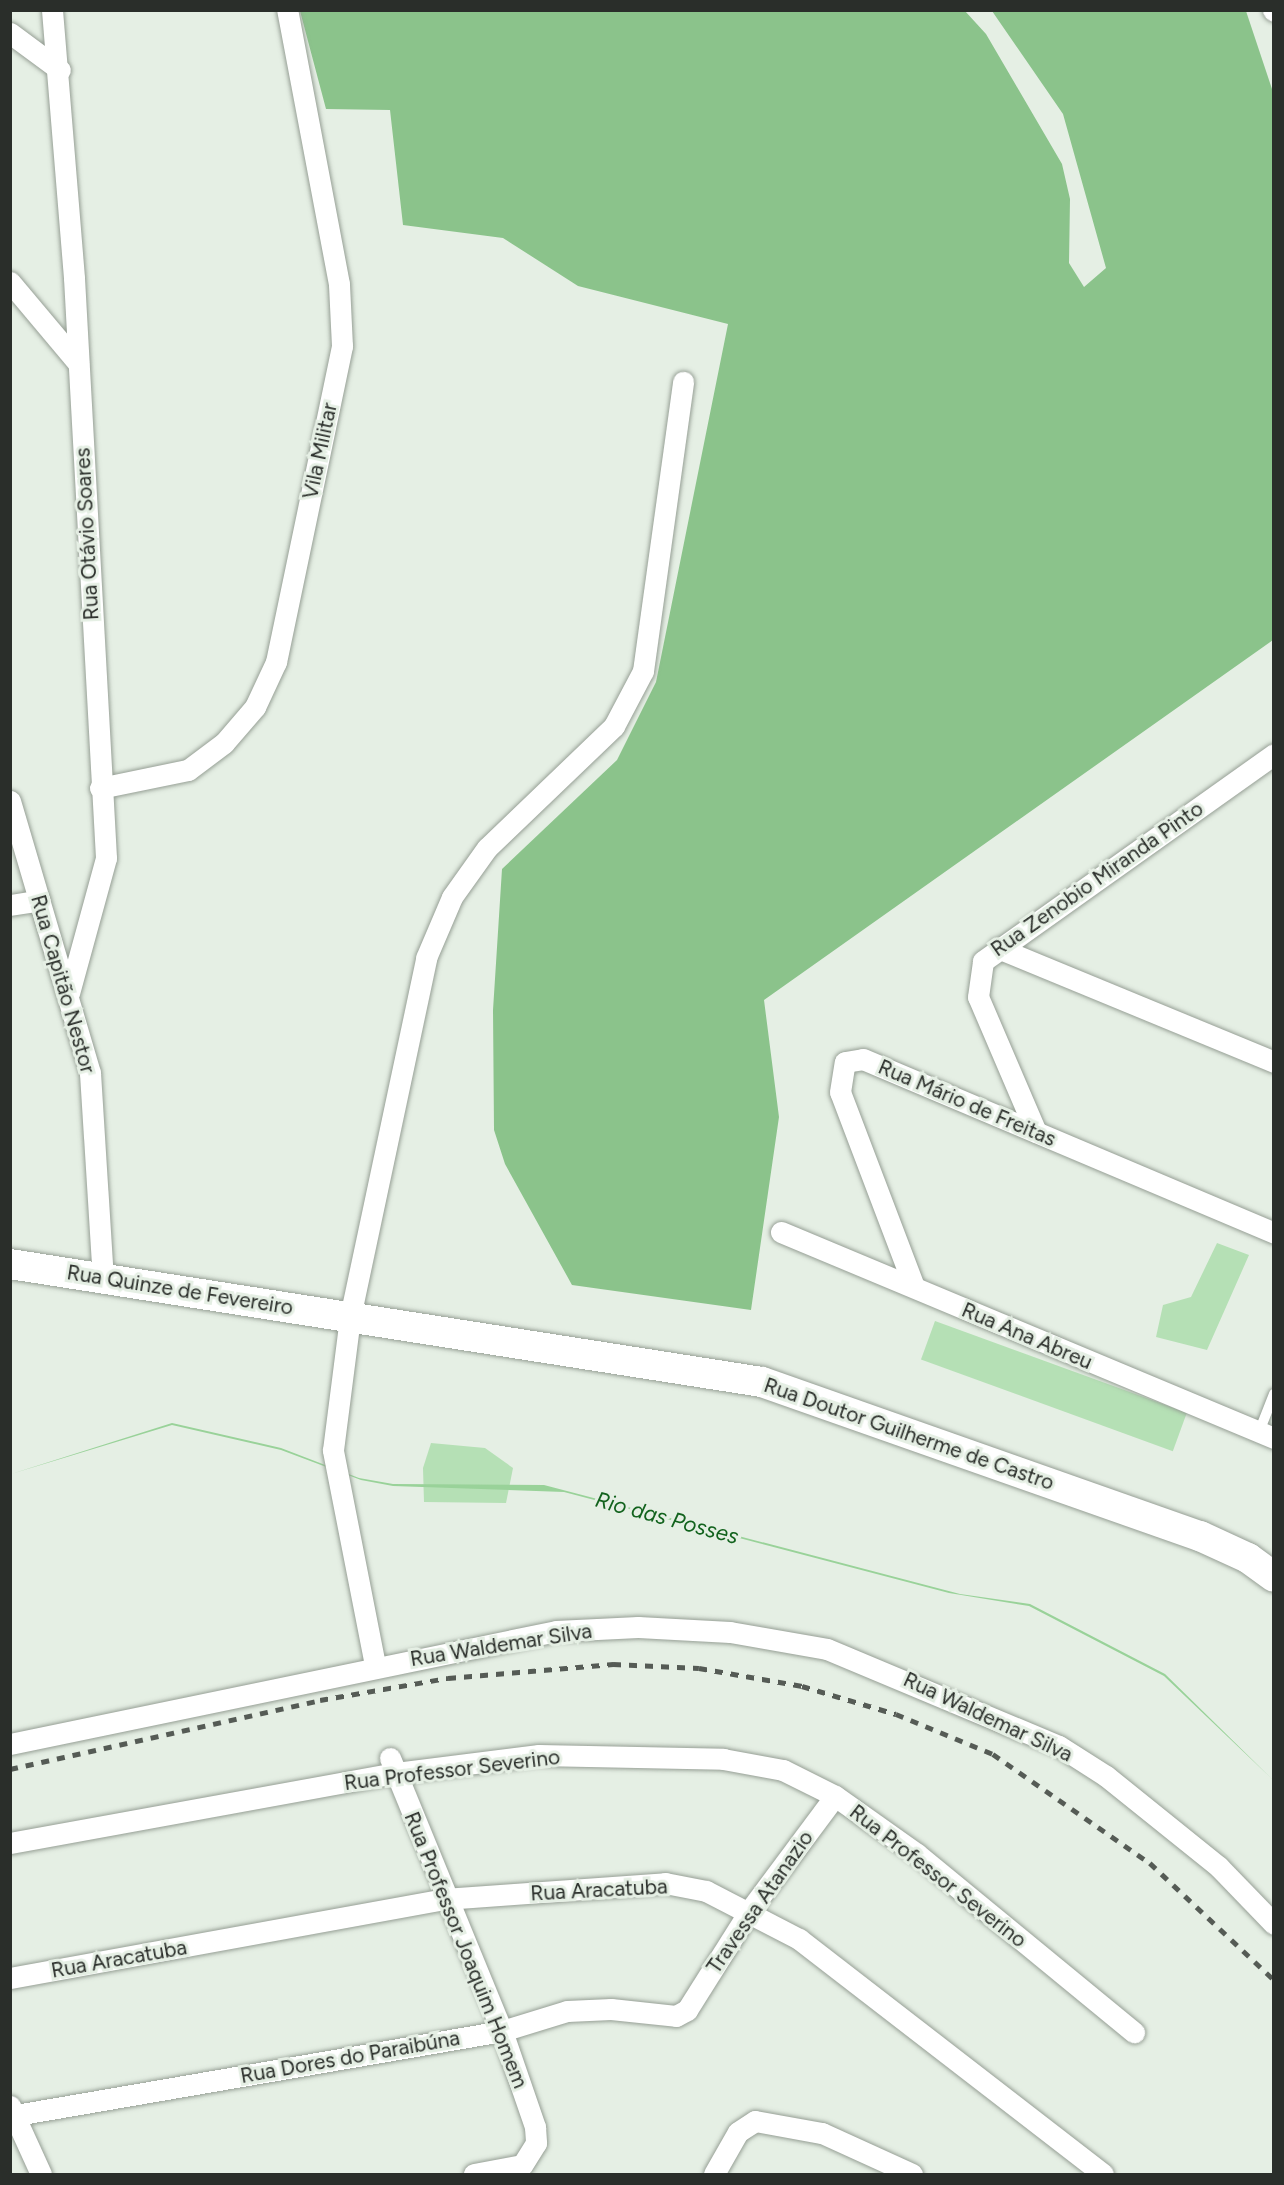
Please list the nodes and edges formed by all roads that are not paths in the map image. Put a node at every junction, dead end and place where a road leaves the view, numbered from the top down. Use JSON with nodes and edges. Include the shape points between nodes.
{"nodes":[{"id":1,"x":52,"y":10,"type":"edge"},
{"id":2,"x":287,"y":10,"type":"edge"},
{"id":3,"x":10,"y":33,"type":"edge"},
{"id":4,"x":60,"y":70,"type":"junction"},
{"id":5,"x":10,"y":282,"type":"edge"},
{"id":6,"x":78,"y":363,"type":"junction"},
{"id":7,"x":682,"y":382,"type":"dead end"},
{"id":8,"x":1274,"y":754,"type":"edge"},
{"id":9,"x":100,"y":788,"type":"junction"},
{"id":10,"x":10,"y":801,"type":"edge"},
{"id":11,"x":40,"y":900,"type":"junction"},
{"id":12,"x":10,"y":905,"type":"edge"},
{"id":13,"x":998,"y":948,"type":"junction"},
{"id":14,"x":69,"y":993,"type":"junction"},
{"id":15,"x":1274,"y":1062,"type":"edge"},
{"id":16,"x":1036,"y":1132,"type":"junction"},
{"id":17,"x":781,"y":1232,"type":"dead end"},
{"id":18,"x":1274,"y":1233,"type":"edge"},
{"id":19,"x":10,"y":1264,"type":"edge"},
{"id":20,"x":103,"y":1277,"type":"junction"},
{"id":21,"x":913,"y":1284,"type":"junction"},
{"id":22,"x":350,"y":1317,"type":"junction"},
{"id":23,"x":1274,"y":1394,"type":"edge"},
{"id":24,"x":1266,"y":1435,"type":"edge"},
{"id":25,"x":1274,"y":1577,"type":"edge"},
{"id":26,"x":375,"y":1665,"type":"junction"},
{"id":27,"x":10,"y":1744,"type":"edge"},
{"id":28,"x":393,"y":1766,"type":"junction"},
{"id":29,"x":835,"y":1796,"type":"junction"},
{"id":30,"x":10,"y":1844,"type":"edge"},
{"id":31,"x":444,"y":1899,"type":"junction"},
{"id":32,"x":750,"y":1910,"type":"junction"},
{"id":33,"x":1274,"y":1924,"type":"edge"},
{"id":34,"x":10,"y":1978,"type":"edge"},
{"id":35,"x":687,"y":2010,"type":"joint"},
{"id":36,"x":502,"y":2031,"type":"junction"},
{"id":37,"x":1134,"y":2032,"type":"dead end"},
{"id":38,"x":12,"y":2112,"type":"edge"},
{"id":39,"x":41,"y":2175,"type":"edge"},
{"id":40,"x":474,"y":2175,"type":"edge"},
{"id":41,"x":714,"y":2175,"type":"edge"},
{"id":42,"x":912,"y":2175,"type":"edge"},
{"id":43,"x":1103,"y":2175,"type":"edge"}],
"edges":[{"from":1,"to":4,"type":"street","name":"Rua Otávio Soares"},
{"from":2,"to":9,"type":"street","name":"Vila Militar","via":[[339,284],[342,346],[276,662],[255,706],[224,743],[188,770]]},
{"from":3,"to":4,"type":"street"},
{"from":4,"to":6,"type":"street","name":"Rua Otávio Soares"},
{"from":5,"to":6,"type":"street"},
{"from":6,"to":9,"type":"street","name":"Rua Otávio Soares"},
{"from":7,"to":22,"type":"street","via":[[643,671],[614,726],[487,848],[452,897],[426,958]]},
{"from":8,"to":13,"type":"street","name":"Rua Zenobio Miranda Pinto"},
{"from":9,"to":14,"type":"street","name":"Rua Otávio Soares","via":[[106,858]]},
{"from":10,"to":11,"type":"street","name":"Rua Capitão Nestor"},
{"from":11,"to":12,"type":"street"},
{"from":11,"to":14,"type":"street","name":"Rua Capitão Nestor"},
{"from":13,"to":15,"type":"street"},
{"from":13,"to":16,"type":"street","name":"Rua Zenobio Miranda Pinto","via":[[983,961],[978,997]]},
{"from":14,"to":20,"type":"street","name":"Rua Capitão Nestor","via":[[90,1073]]},
{"from":16,"to":18,"type":"street","name":"Rua Mário de Freitas"},
{"from":16,"to":21,"type":"street","name":"Rua Mário de Freitas","via":[[863,1059],[845,1062],[840,1092]]},
{"from":17,"to":21,"type":"street","name":"Rua Ana Abreu"},
{"from":19,"to":20,"type":"main road","name":"Rua Quinze de Fevereiro"},
{"from":20,"to":22,"type":"main road","name":"Rua Quinze de Fevereiro"},
{"from":21,"to":24,"type":"street","name":"Rua Ana Abreu"},
{"from":22,"to":25,"type":"main road","name":"Rua Doutor Guilherme de Castro","via":[[762,1382],[816,1397],[1200,1536],[1248,1558]]},
{"from":22,"to":26,"type":"street","via":[[333,1450]]},
{"from":23,"to":24,"type":"lane"},
{"from":26,"to":27,"type":"street","name":"Rua Waldemar Silva"},
{"from":26,"to":33,"type":"street","name":"Rua Waldemar Silva","via":[[556,1631],[638,1627],[730,1632],[827,1649],[1059,1746],[1106,1776],[1220,1867]]},
{"from":28,"to":29,"type":"street","name":"Rua Professor Severino","via":[[539,1755],[723,1759],[783,1770]]},
{"from":28,"to":30,"type":"street","name":"Rua Professor Severino"},
{"from":28,"to":31,"type":"street","name":"Rua Professor Joaquim Homem"},
{"from":29,"to":32,"type":"street","name":"Travessa Atanazio"},
{"from":29,"to":37,"type":"street","name":"Rua Professor Severino","via":[[927,1862]]},
{"from":31,"to":32,"type":"street","name":"Rua Aracatuba","via":[[665,1883],[706,1891]]},
{"from":31,"to":34,"type":"street","name":"Rua Aracatuba"},
{"from":31,"to":36,"type":"street","name":"Rua Professor Joaquim Homem"},
{"from":32,"to":35,"type":"street","name":"Travessa Atanazio"},
{"from":32,"to":43,"type":"street","name":"Rua Aracatuba","via":[[866,1988]]},
{"from":35,"to":36,"type":"street","name":"Rua Dores do Paraibúna","via":[[666,2018],[611,2009],[567,2011]]},
{"from":36,"to":38,"type":"street","name":"Rua Dores do Paraibúna"},
{"from":36,"to":40,"type":"street","name":"Rua Professor Joaquim Homem","via":[[536,2143],[522,2165]]},
{"from":38,"to":39,"type":"street"},
{"from":41,"to":42,"type":"street","via":[[738,2132],[755,2121],[822,2133]]}]}
